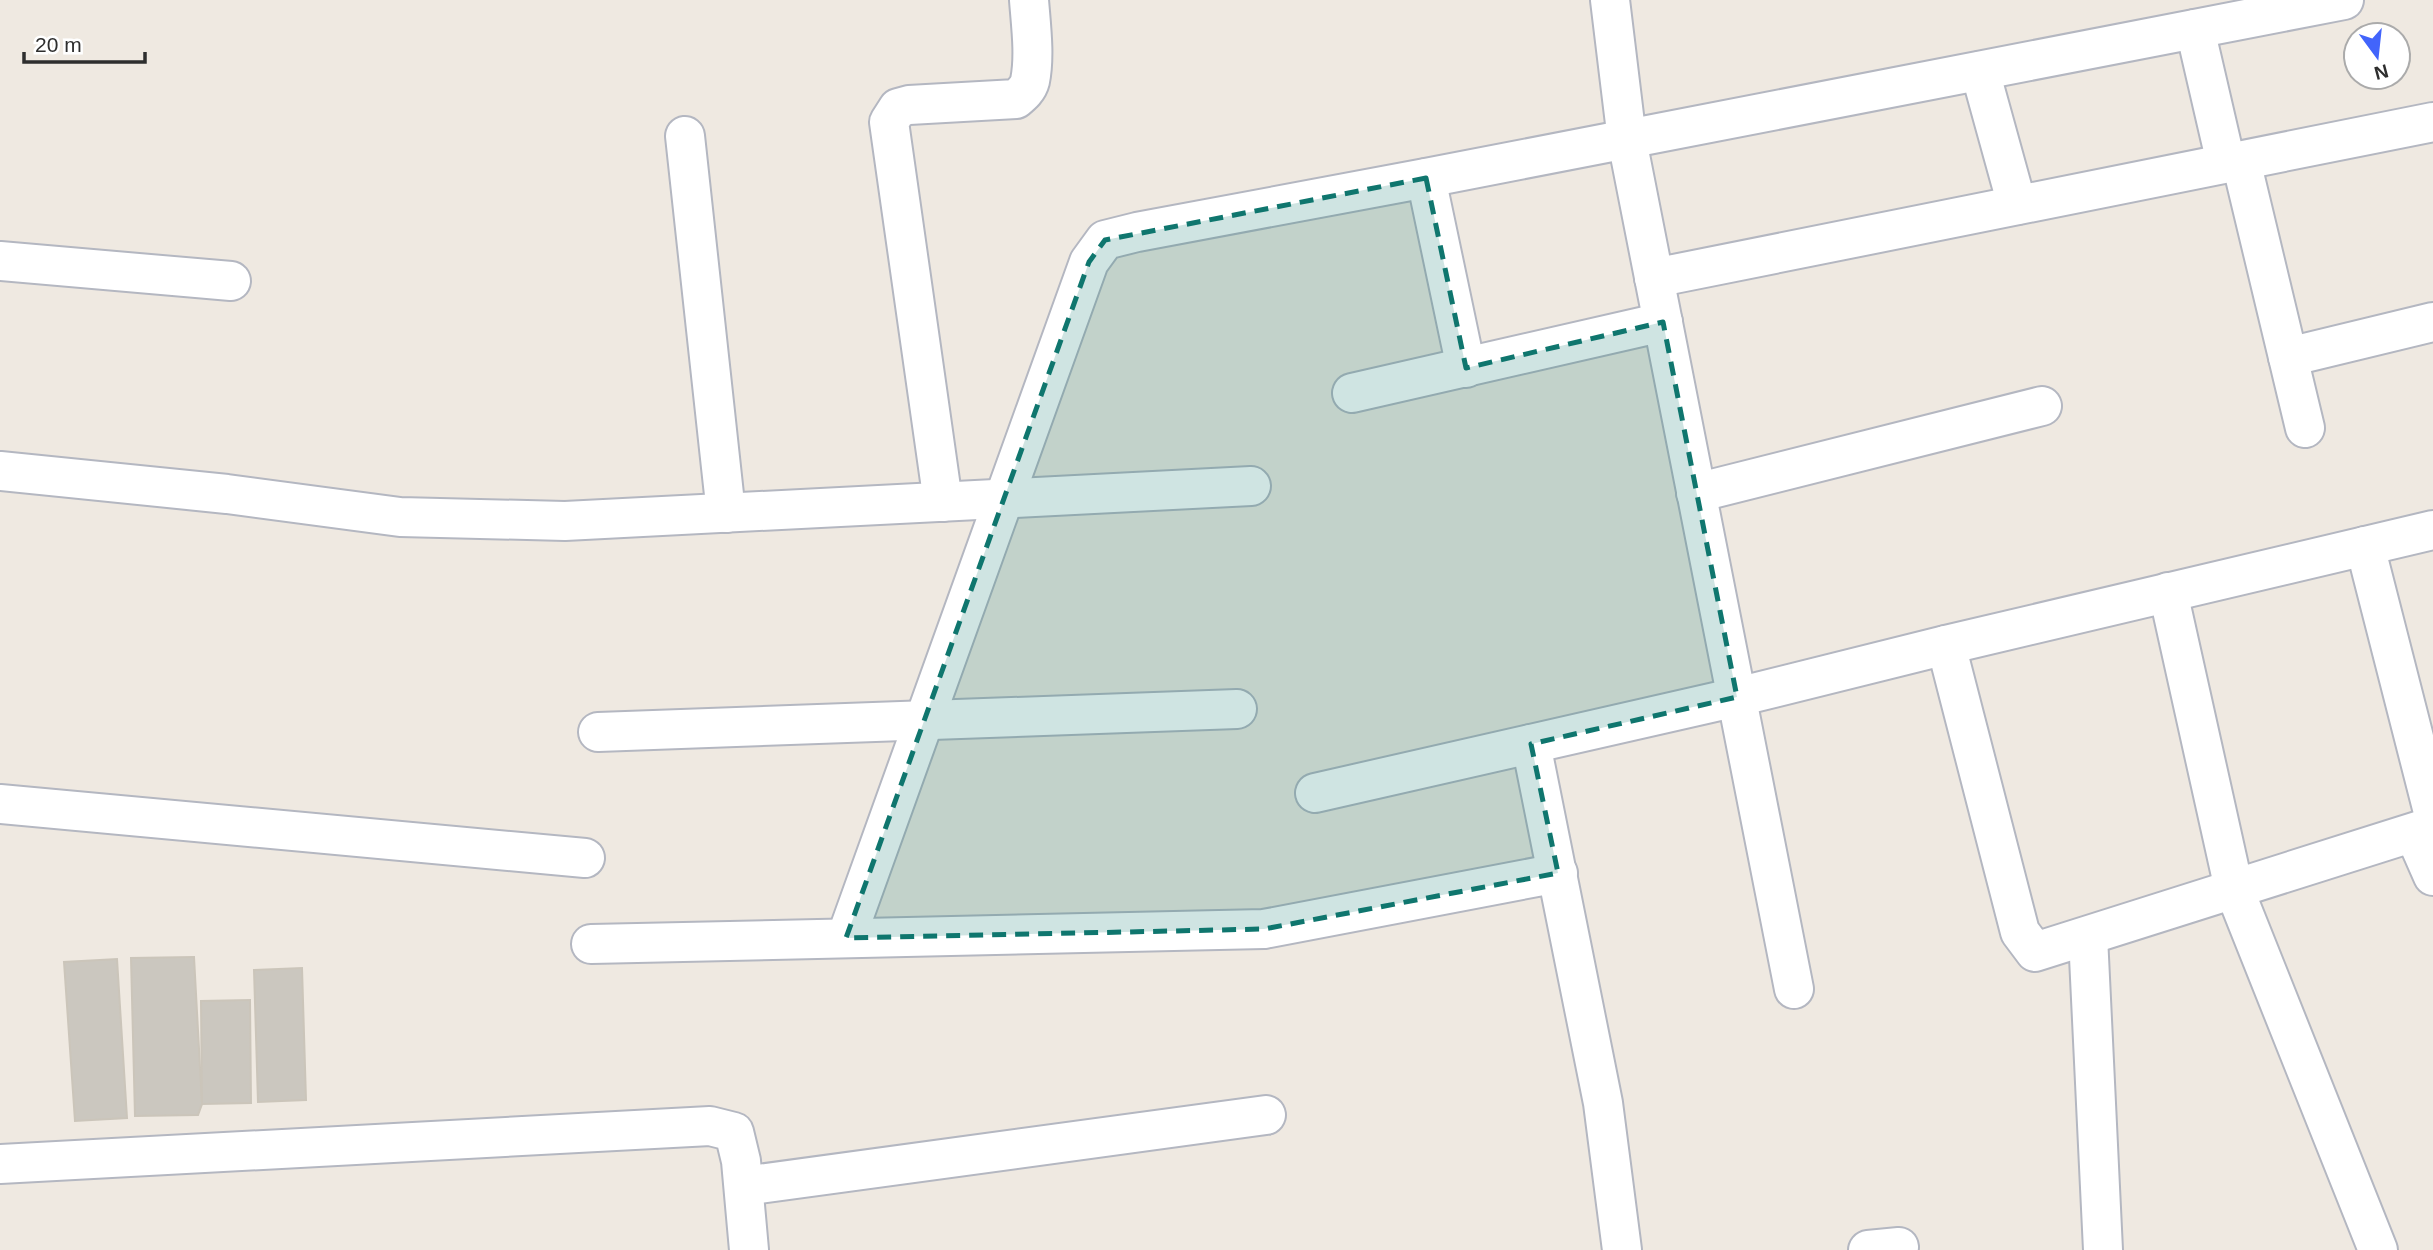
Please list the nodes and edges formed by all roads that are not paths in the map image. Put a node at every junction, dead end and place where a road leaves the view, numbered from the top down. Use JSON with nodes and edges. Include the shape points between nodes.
{"nodes":[{"id":1,"x":1029,"y":0,"type":"edge"},
{"id":2,"x":1610,"y":0,"type":"edge"},
{"id":3,"x":2344,"y":0,"type":"edge"},
{"id":4,"x":2195,"y":29,"type":"junction"},
{"id":5,"x":1980,"y":71,"type":"junction"},
{"id":6,"x":2433,"y":122,"type":"edge"},
{"id":7,"x":685,"y":136,"type":"dead end"},
{"id":8,"x":1627,"y":140,"type":"junction"},
{"id":9,"x":2233,"y":162,"type":"junction"},
{"id":10,"x":1426,"y":178,"type":"junction"},
{"id":11,"x":2017,"y":205,"type":"junction"},
{"id":12,"x":0,"y":261,"type":"edge"},
{"id":13,"x":1654,"y":278,"type":"junction"},
{"id":14,"x":231,"y":281,"type":"dead end"},
{"id":15,"x":2433,"y":322,"type":"edge"},
{"id":16,"x":1662,"y":323,"type":"junction"},
{"id":17,"x":2288,"y":357,"type":"junction"},
{"id":18,"x":1466,"y":368,"type":"junction"},
{"id":19,"x":1352,"y":393,"type":"dead end"},
{"id":20,"x":2042,"y":406,"type":"dead end"},
{"id":21,"x":2305,"y":428,"type":"dead end"},
{"id":22,"x":0,"y":471,"type":"edge"},
{"id":23,"x":1251,"y":486,"type":"dead end"},
{"id":24,"x":1696,"y":493,"type":"junction"},
{"id":25,"x":1004,"y":499,"type":"junction"},
{"id":26,"x":943,"y":502,"type":"junction"},
{"id":27,"x":726,"y":513,"type":"junction"},
{"id":28,"x":2433,"y":530,"type":"edge"},
{"id":29,"x":2365,"y":546,"type":"junction"},
{"id":30,"x":2168,"y":592,"type":"junction"},
{"id":31,"x":1947,"y":645,"type":"junction"},
{"id":32,"x":1737,"y":697,"type":"junction"},
{"id":33,"x":1237,"y":709,"type":"dead end"},
{"id":34,"x":2421,"y":719,"type":"edge"},
{"id":35,"x":924,"y":720,"type":"junction"},
{"id":36,"x":598,"y":732,"type":"dead end"},
{"id":37,"x":1531,"y":744,"type":"junction"},
{"id":38,"x":1315,"y":793,"type":"dead end"},
{"id":39,"x":0,"y":804,"type":"edge"},
{"id":40,"x":2427,"y":824,"type":"edge"},
{"id":41,"x":585,"y":858,"type":"dead end"},
{"id":42,"x":1558,"y":873,"type":"junction"},
{"id":43,"x":2433,"y":876,"type":"edge"},
{"id":44,"x":2234,"y":889,"type":"junction"},
{"id":45,"x":2088,"y":936,"type":"junction"},
{"id":46,"x":846,"y":938,"type":"junction"},
{"id":47,"x":591,"y":944,"type":"dead end"},
{"id":48,"x":1794,"y":989,"type":"dead end"},
{"id":49,"x":1266,"y":1115,"type":"dead end"},
{"id":50,"x":0,"y":1164,"type":"edge"},
{"id":51,"x":744,"y":1186,"type":"junction"},
{"id":52,"x":749,"y":1250,"type":"edge"},
{"id":53,"x":1622,"y":1250,"type":"edge"},
{"id":54,"x":2103,"y":1250,"type":"edge"},
{"id":55,"x":2378,"y":1250,"type":"edge"}],
"edges":[{"from":1,"to":26,"type":"street","via":[[1030,83],[1016,99],[909,104],[898,108],[889,122]]},
{"from":2,"to":8,"type":"street"},
{"from":3,"to":4,"type":"street"},
{"from":4,"to":5,"type":"street"},
{"from":4,"to":9,"type":"street"},
{"from":5,"to":8,"type":"street"},
{"from":5,"to":11,"type":"street"},
{"from":6,"to":9,"type":"street"},
{"from":7,"to":27,"type":"street"},
{"from":8,"to":10,"type":"street"},
{"from":8,"to":13,"type":"street"},
{"from":9,"to":11,"type":"street"},
{"from":9,"to":17,"type":"street"},
{"from":10,"to":18,"type":"street"},
{"from":10,"to":25,"type":"street","via":[[1105,240],[1089,262]]},
{"from":11,"to":13,"type":"street"},
{"from":12,"to":14,"type":"street"},
{"from":13,"to":16,"type":"street"},
{"from":15,"to":17,"type":"street"},
{"from":16,"to":18,"type":"street"},
{"from":16,"to":24,"type":"street"},
{"from":17,"to":21,"type":"street"},
{"from":18,"to":19,"type":"street"},
{"from":20,"to":24,"type":"street"},
{"from":22,"to":27,"type":"street","via":[[400,517],[565,521]]},
{"from":23,"to":25,"type":"street"},
{"from":24,"to":32,"type":"street"},
{"from":25,"to":26,"type":"street"},
{"from":25,"to":35,"type":"street"},
{"from":26,"to":27,"type":"street"},
{"from":28,"to":29,"type":"street"},
{"from":29,"to":30,"type":"street"},
{"from":29,"to":34,"type":"street"},
{"from":30,"to":31,"type":"street"},
{"from":30,"to":44,"type":"street"},
{"from":31,"to":32,"type":"street"},
{"from":31,"to":45,"type":"street","via":[[2020,932],[2035,952]]},
{"from":32,"to":37,"type":"street"},
{"from":32,"to":48,"type":"street"},
{"from":33,"to":35,"type":"street"},
{"from":34,"to":40,"type":"street"},
{"from":35,"to":36,"type":"street"},
{"from":35,"to":46,"type":"street"},
{"from":37,"to":38,"type":"street"},
{"from":37,"to":42,"type":"street"},
{"from":39,"to":41,"type":"street"},
{"from":40,"to":43,"type":"street"},
{"from":40,"to":44,"type":"street"},
{"from":42,"to":46,"type":"street","via":[[1264,929]]},
{"from":42,"to":53,"type":"street","via":[[1603,1103]]},
{"from":44,"to":45,"type":"street"},
{"from":44,"to":55,"type":"street"},
{"from":45,"to":54,"type":"street"},
{"from":46,"to":47,"type":"street"},
{"from":49,"to":51,"type":"street"},
{"from":50,"to":51,"type":"street","via":[[710,1126],[734,1132]]},
{"from":51,"to":52,"type":"street"}]}
